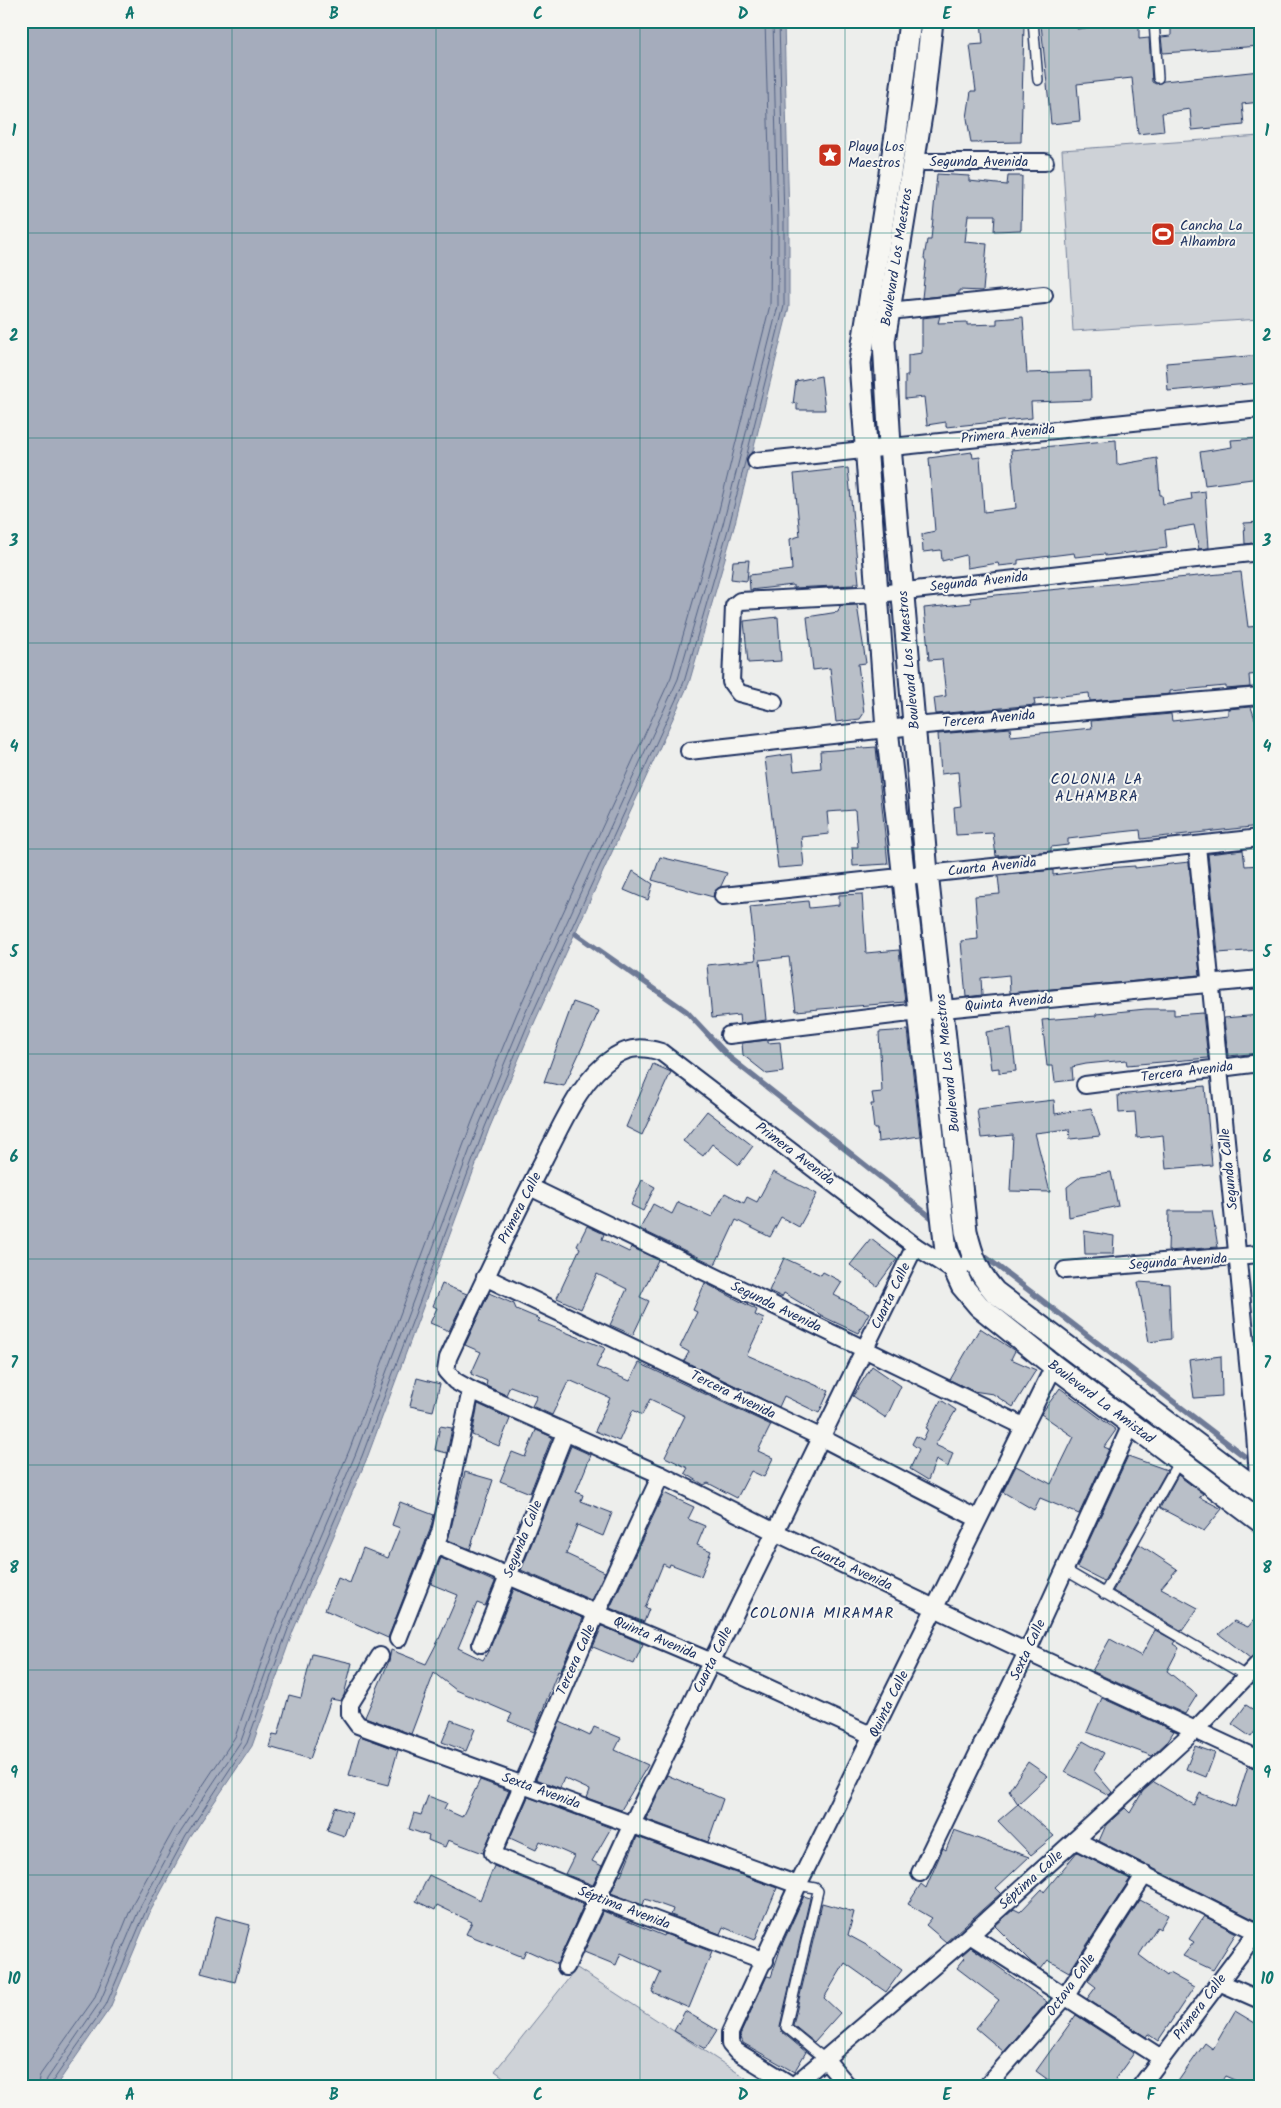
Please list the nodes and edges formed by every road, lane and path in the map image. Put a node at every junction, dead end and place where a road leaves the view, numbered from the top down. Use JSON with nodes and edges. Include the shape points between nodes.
{"nodes":[{"id":1,"x":910,"y":21,"type":"edge"},
{"id":2,"x":932,"y":21,"type":"edge"},
{"id":3,"x":1033,"y":21,"type":"edge"},
{"id":4,"x":1154,"y":21,"type":"edge"},
{"id":5,"x":1158,"y":78,"type":"dead end"},
{"id":6,"x":1038,"y":80,"type":"dead end"},
{"id":7,"x":912,"y":162,"type":"junction"},
{"id":8,"x":1045,"y":162,"type":"dead end"},
{"id":9,"x":1044,"y":295,"type":"dead end"},
{"id":10,"x":889,"y":311,"type":"junction"},
{"id":11,"x":1260,"y":409,"type":"edge"},
{"id":12,"x":890,"y":446,"type":"junction"},
{"id":13,"x":867,"y":450,"type":"junction"},
{"id":14,"x":756,"y":461,"type":"dead end"},
{"id":15,"x":1260,"y":552,"type":"edge"},
{"id":16,"x":903,"y":590,"type":"junction"},
{"id":17,"x":878,"y":594,"type":"junction"},
{"id":18,"x":1260,"y":696,"type":"edge"},
{"id":19,"x":774,"y":702,"type":"dead end"},
{"id":20,"x":914,"y":726,"type":"junction"},
{"id":21,"x":887,"y":729,"type":"junction"},
{"id":22,"x":689,"y":751,"type":"dead end"},
{"id":23,"x":1260,"y":838,"type":"edge"},
{"id":24,"x":1197,"y":846,"type":"junction"},
{"id":25,"x":927,"y":873,"type":"junction"},
{"id":26,"x":903,"y":875,"type":"junction"},
{"id":27,"x":724,"y":896,"type":"dead end"},
{"id":28,"x":1260,"y":979,"type":"edge"},
{"id":29,"x":1210,"y":984,"type":"junction"},
{"id":30,"x":943,"y":1009,"type":"junction"},
{"id":31,"x":920,"y":1012,"type":"junction"},
{"id":32,"x":729,"y":1035,"type":"dead end"},
{"id":33,"x":614,"y":1057,"type":"joint"},
{"id":34,"x":1260,"y":1063,"type":"edge"},
{"id":35,"x":1219,"y":1068,"type":"junction"},
{"id":36,"x":1085,"y":1084,"type":"dead end"},
{"id":37,"x":530,"y":1187,"type":"junction"},
{"id":38,"x":916,"y":1246,"type":"junction"},
{"id":39,"x":1260,"y":1254,"type":"edge"},
{"id":40,"x":1238,"y":1257,"type":"junction"},
{"id":41,"x":973,"y":1261,"type":"junction"},
{"id":42,"x":1066,"y":1270,"type":"dead end"},
{"id":43,"x":954,"y":1271,"type":"junction"},
{"id":44,"x":485,"y":1277,"type":"junction"},
{"id":45,"x":995,"y":1292,"type":"joint"},
{"id":46,"x":864,"y":1350,"type":"junction"},
{"id":47,"x":1054,"y":1366,"type":"junction"},
{"id":48,"x":446,"y":1371,"type":"joint"},
{"id":49,"x":472,"y":1390,"type":"junction"},
{"id":50,"x":1131,"y":1425,"type":"junction"},
{"id":51,"x":1023,"y":1426,"type":"junction"},
{"id":52,"x":565,"y":1433,"type":"junction"},
{"id":53,"x":1258,"y":1434,"type":"edge"},
{"id":54,"x":822,"y":1438,"type":"junction"},
{"id":55,"x":1180,"y":1461,"type":"junction"},
{"id":56,"x":661,"y":1475,"type":"junction"},
{"id":57,"x":1259,"y":1492,"type":"edge"},
{"id":58,"x":978,"y":1519,"type":"junction"},
{"id":59,"x":1260,"y":1521,"type":"edge"},
{"id":60,"x":775,"y":1532,"type":"junction"},
{"id":61,"x":435,"y":1545,"type":"junction"},
{"id":62,"x":1065,"y":1570,"type":"junction"},
{"id":63,"x":508,"y":1575,"type":"junction"},
{"id":64,"x":1104,"y":1594,"type":"junction"},
{"id":65,"x":936,"y":1608,"type":"junction"},
{"id":66,"x":596,"y":1614,"type":"junction"},
{"id":67,"x":398,"y":1639,"type":"dead end"},
{"id":68,"x":481,"y":1644,"type":"dead end"},
{"id":69,"x":1027,"y":1652,"type":"junction"},
{"id":70,"x":380,"y":1656,"type":"dead end"},
{"id":71,"x":712,"y":1662,"type":"junction"},
{"id":72,"x":1260,"y":1662,"type":"edge"},
{"id":73,"x":1246,"y":1676,"type":"junction"},
{"id":74,"x":1194,"y":1731,"type":"junction"},
{"id":75,"x":873,"y":1736,"type":"junction"},
{"id":76,"x":1260,"y":1760,"type":"edge"},
{"id":77,"x":522,"y":1784,"type":"junction"},
{"id":78,"x":632,"y":1824,"type":"junction"},
{"id":79,"x":1075,"y":1840,"type":"junction"},
{"id":80,"x":494,"y":1846,"type":"joint"},
{"id":81,"x":920,"y":1873,"type":"dead end"},
{"id":82,"x":1145,"y":1874,"type":"junction"},
{"id":83,"x":798,"y":1885,"type":"junction"},
{"id":84,"x":599,"y":1899,"type":"junction"},
{"id":85,"x":1258,"y":1930,"type":"edge"},
{"id":86,"x":970,"y":1935,"type":"junction"},
{"id":87,"x":765,"y":1961,"type":"junction"},
{"id":88,"x":566,"y":1967,"type":"dead end"},
{"id":89,"x":1219,"y":1982,"type":"junction"},
{"id":90,"x":1065,"y":1997,"type":"junction"},
{"id":91,"x":1260,"y":2000,"type":"edge"},
{"id":92,"x":1161,"y":2058,"type":"junction"},
{"id":93,"x":826,"y":2060,"type":"junction"},
{"id":94,"x":793,"y":2086,"type":"edge"},
{"id":95,"x":849,"y":2087,"type":"edge"},
{"id":96,"x":986,"y":2087,"type":"edge"},
{"id":97,"x":1140,"y":2087,"type":"edge"}],
"edges":[{"from":1,"to":13,"type":"street","name":"Boulevard Los Maestros","via":[[896,135],[860,363]]},
{"from":2,"to":7,"type":"street","name":"Boulevard Los Maestros","via":[[923,103]]},
{"from":3,"to":6,"type":"lane"},
{"from":4,"to":5,"type":"lane"},
{"from":7,"to":8,"type":"street","name":"Segunda Avenida"},
{"from":7,"to":10,"type":"street","name":"Boulevard Los Maestros"},
{"from":9,"to":10,"type":"street"},
{"from":10,"to":12,"type":"street","name":"Boulevard Los Maestros","via":[[884,341]]},
{"from":11,"to":12,"type":"street","name":"Primera Avenida"},
{"from":12,"to":13,"type":"street","name":"Primera Avenida"},
{"from":12,"to":16,"type":"street","name":"Boulevard Los Maestros"},
{"from":13,"to":14,"type":"street","name":"Primera Avenida"},
{"from":13,"to":17,"type":"street","name":"Boulevard Los Maestros"},
{"from":15,"to":16,"type":"street","name":"Segunda Avenida"},
{"from":16,"to":17,"type":"street","name":"Segunda Avenida"},
{"from":16,"to":20,"type":"street","name":"Boulevard Los Maestros"},
{"from":17,"to":19,"type":"street","name":"Segunda Avenida","via":[[740,601],[734,606],[731,682],[739,693]]},
{"from":17,"to":21,"type":"street","name":"Boulevard Los Maestros"},
{"from":18,"to":20,"type":"street","name":"Tercera Avenida"},
{"from":20,"to":21,"type":"street","name":"Tercera Avenida"},
{"from":20,"to":25,"type":"street","name":"Boulevard Los Maestros"},
{"from":21,"to":22,"type":"street","name":"Tercera Avenida"},
{"from":21,"to":26,"type":"street","name":"Boulevard Los Maestros"},
{"from":23,"to":24,"type":"street","name":"Cuarta Avenida"},
{"from":24,"to":25,"type":"street","name":"Cuarta Avenida"},
{"from":24,"to":29,"type":"street","name":"Segunda Calle"},
{"from":25,"to":26,"type":"street","name":"Cuarta Avenida"},
{"from":25,"to":30,"type":"street","name":"Boulevard Los Maestros"},
{"from":26,"to":27,"type":"street","name":"Cuarta Avenida"},
{"from":26,"to":31,"type":"street","name":"Boulevard Los Maestros"},
{"from":28,"to":29,"type":"street","name":"Quinta Avenida"},
{"from":29,"to":30,"type":"street","name":"Quinta Avenida"},
{"from":29,"to":35,"type":"street","name":"Segunda Calle"},
{"from":30,"to":31,"type":"street","name":"Quinta Avenida"},
{"from":30,"to":41,"type":"street","name":"Boulevard Los Maestros","via":[[966,1231]]},
{"from":31,"to":32,"type":"street","name":"Quinta Avenida"},
{"from":31,"to":43,"type":"street","name":"Boulevard Los Maestros","via":[[946,1250]]},
{"from":33,"to":37,"type":"street","name":"Primera Calle","via":[[581,1092]]},
{"from":33,"to":38,"type":"street","name":"Primera Avenida","via":[[629,1049],[644,1047],[661,1052]]},
{"from":34,"to":35,"type":"street","name":"Tercera Avenida"},
{"from":35,"to":36,"type":"street","name":"Tercera Avenida"},
{"from":35,"to":40,"type":"street","name":"Segunda Calle"},
{"from":37,"to":44,"type":"street","name":"Primera Calle"},
{"from":37,"to":46,"type":"street","name":"Segunda Avenida"},
{"from":38,"to":43,"type":"street","name":"Primera Avenida"},
{"from":38,"to":46,"type":"street","name":"Cuarta Calle"},
{"from":39,"to":40,"type":"street","name":"Segunda Avenida"},
{"from":40,"to":42,"type":"street","name":"Segunda Avenida"},
{"from":40,"to":53,"type":"street","name":"Segunda Calle"},
{"from":41,"to":43,"type":"street"},
{"from":41,"to":45,"type":"street","name":"Boulevard Los Maestros"},
{"from":43,"to":47,"type":"street","name":"Boulevard La Amistad","via":[[979,1306]]},
{"from":44,"to":48,"type":"street","name":"Primera Calle","via":[[448,1358]]},
{"from":44,"to":54,"type":"street","name":"Tercera Avenida"},
{"from":45,"to":57,"type":"street","name":"Boulevard La Amistad"},
{"from":46,"to":51,"type":"street","name":"Segunda Avenida"},
{"from":46,"to":54,"type":"street","name":"Cuarta Calle"},
{"from":47,"to":50,"type":"street","name":"Boulevard La Amistad"},
{"from":47,"to":51,"type":"street","name":"Quinta Calle"},
{"from":48,"to":49,"type":"street","name":"Cuarta Avenida","via":[[455,1381]]},
{"from":49,"to":52,"type":"street","name":"Cuarta Avenida"},
{"from":49,"to":61,"type":"street"},
{"from":50,"to":55,"type":"street","name":"Boulevard La Amistad"},
{"from":50,"to":62,"type":"street","name":"Sexta Calle"},
{"from":51,"to":58,"type":"street","name":"Quinta Calle"},
{"from":52,"to":56,"type":"street","name":"Cuarta Avenida"},
{"from":52,"to":63,"type":"street","name":"Segunda Calle"},
{"from":53,"to":57,"type":"street","name":"Segunda Calle"},
{"from":54,"to":58,"type":"street","name":"Tercera Avenida"},
{"from":54,"to":60,"type":"street","name":"Cuarta Calle"},
{"from":55,"to":59,"type":"street","name":"Boulevard La Amistad"},
{"from":55,"to":64,"type":"lane"},
{"from":56,"to":60,"type":"street","name":"Cuarta Avenida"},
{"from":56,"to":66,"type":"street","name":"Tercera Calle"},
{"from":58,"to":65,"type":"street","name":"Quinta Calle"},
{"from":60,"to":65,"type":"street","name":"Cuarta Avenida"},
{"from":60,"to":71,"type":"street","name":"Cuarta Calle"},
{"from":61,"to":63,"type":"street","name":"Quinta Avenida"},
{"from":61,"to":67,"type":"street"},
{"from":62,"to":64,"type":"lane"},
{"from":62,"to":69,"type":"street","name":"Sexta Calle"},
{"from":63,"to":66,"type":"street","name":"Quinta Avenida"},
{"from":63,"to":68,"type":"street","name":"Segunda Calle"},
{"from":64,"to":73,"type":"lane"},
{"from":65,"to":69,"type":"street","name":"Cuarta Avenida"},
{"from":65,"to":75,"type":"street","name":"Quinta Calle"},
{"from":66,"to":71,"type":"street","name":"Quinta Avenida"},
{"from":66,"to":77,"type":"street","name":"Tercera Calle"},
{"from":69,"to":74,"type":"street","name":"Cuarta Avenida"},
{"from":69,"to":81,"type":"street","name":"Sexta Calle"},
{"from":70,"to":77,"type":"street","name":"Sexta Avenida","via":[[350,1704],[350,1714],[358,1725]]},
{"from":71,"to":75,"type":"street","name":"Quinta Avenida"},
{"from":71,"to":78,"type":"street","name":"Cuarta Calle"},
{"from":72,"to":73,"type":"street","name":"Séptima Calle"},
{"from":73,"to":74,"type":"street","name":"Séptima Calle"},
{"from":74,"to":76,"type":"street","name":"Cuarta Avenida"},
{"from":74,"to":79,"type":"street","name":"Séptima Calle"},
{"from":75,"to":83,"type":"street","name":"Quinta Calle"},
{"from":77,"to":78,"type":"street","name":"Sexta Avenida"},
{"from":77,"to":80,"type":"street","name":"Tercera Calle"},
{"from":78,"to":83,"type":"street","name":"Sexta Avenida"},
{"from":78,"to":84,"type":"street","name":"Cuarta Calle"},
{"from":79,"to":82,"type":"street"},
{"from":79,"to":86,"type":"street","name":"Séptima Calle"},
{"from":80,"to":84,"type":"street","name":"Séptima Avenida","via":[[496,1856]]},
{"from":82,"to":85,"type":"street"},
{"from":82,"to":90,"type":"street","name":"Octava Calle"},
{"from":83,"to":87,"type":"street","name":"Quinta Calle"},
{"from":83,"to":93,"type":"lane","via":[[818,1891],[786,2027]]},
{"from":84,"to":87,"type":"street","name":"Séptima Avenida"},
{"from":84,"to":88,"type":"street","name":"Cuarta Calle"},
{"from":85,"to":89,"type":"street","name":"Primera Calle"},
{"from":86,"to":90,"type":"street"},
{"from":86,"to":93,"type":"street","name":"Séptima Calle"},
{"from":87,"to":94,"type":"street","name":"Quinta Calle","via":[[730,2033],[730,2044]]},
{"from":89,"to":91,"type":"street"},
{"from":89,"to":92,"type":"street","name":"Primera Calle"},
{"from":90,"to":92,"type":"street"},
{"from":90,"to":96,"type":"street","name":"Octava Calle"},
{"from":92,"to":97,"type":"street","name":"Primera Calle"},
{"from":93,"to":94,"type":"street","name":"Séptima Calle"},
{"from":93,"to":95,"type":"street"}]}
